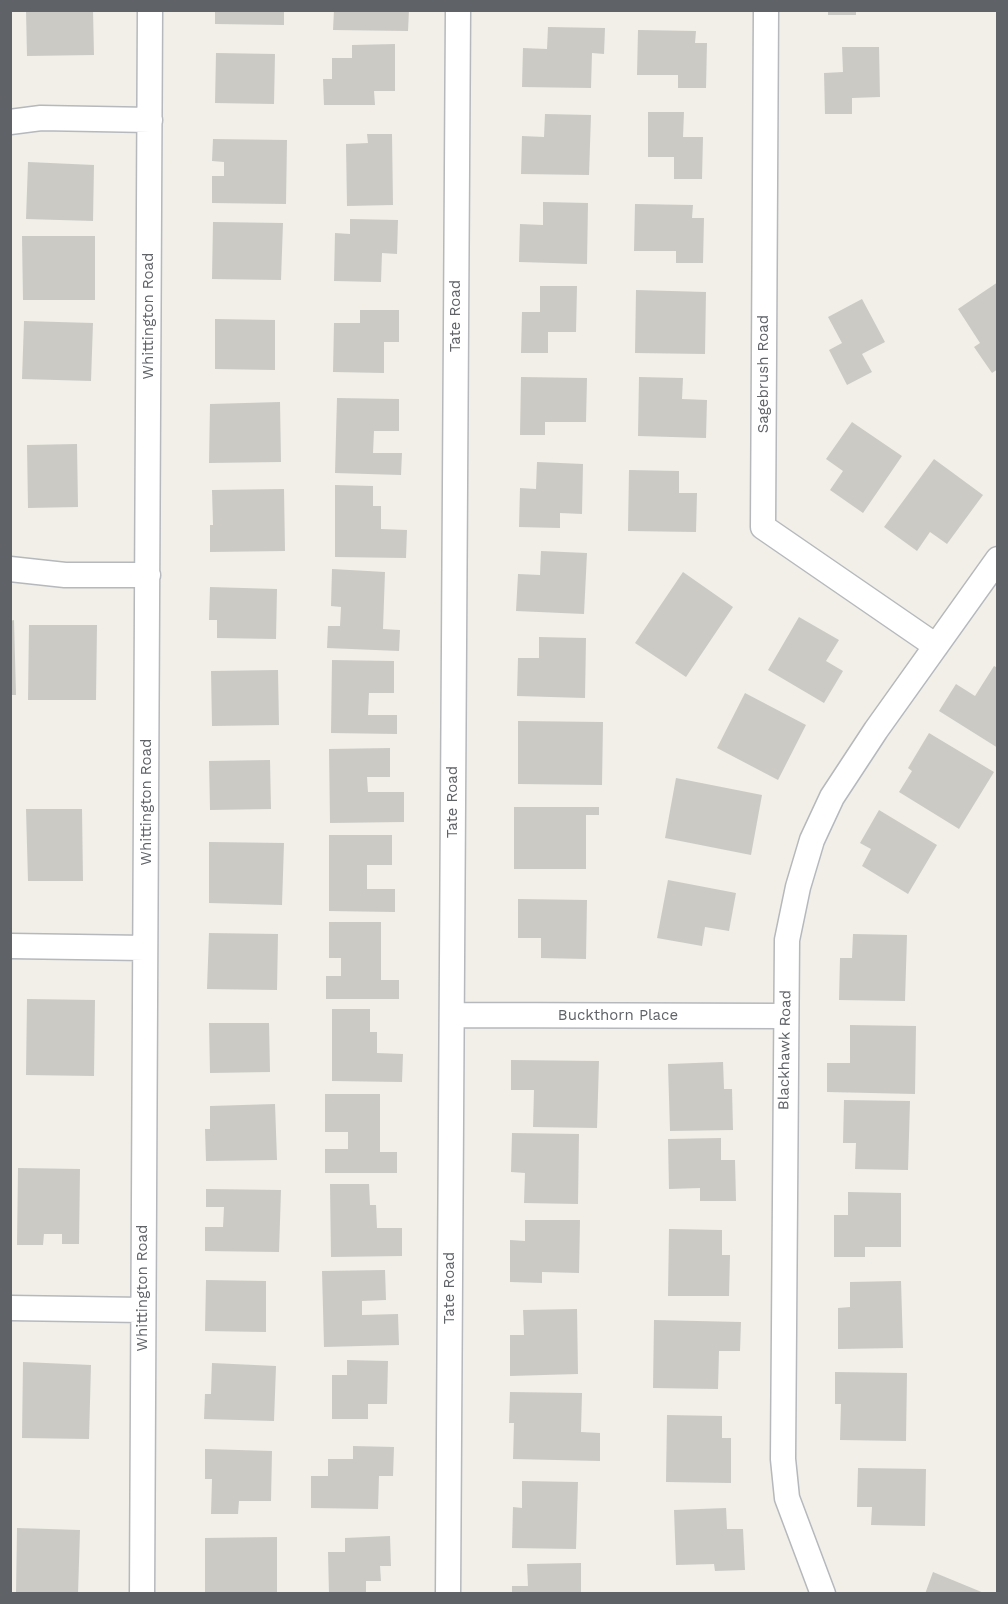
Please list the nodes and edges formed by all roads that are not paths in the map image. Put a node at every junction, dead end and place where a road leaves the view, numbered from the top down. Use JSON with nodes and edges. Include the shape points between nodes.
{"nodes":[{"id":1,"x":150,"y":10,"type":"edge"},
{"id":2,"x":458,"y":10,"type":"edge"},
{"id":3,"x":766,"y":10,"type":"edge"},
{"id":4,"x":150,"y":120,"type":"junction"},
{"id":5,"x":10,"y":122,"type":"edge"},
{"id":6,"x":998,"y":559,"type":"edge"},
{"id":7,"x":10,"y":569,"type":"edge"},
{"id":8,"x":148,"y":575,"type":"junction"},
{"id":9,"x":936,"y":646,"type":"junction"},
{"id":10,"x":10,"y":946,"type":"edge"},
{"id":11,"x":146,"y":948,"type":"junction"},
{"id":12,"x":452,"y":1015,"type":"junction"},
{"id":13,"x":785,"y":1017,"type":"junction"},
{"id":14,"x":10,"y":1308,"type":"edge"},
{"id":15,"x":143,"y":1310,"type":"junction"},
{"id":16,"x":142,"y":1593,"type":"edge"},
{"id":17,"x":448,"y":1593,"type":"edge"},
{"id":18,"x":823,"y":1593,"type":"edge"}],
"edges":[{"from":1,"to":4,"type":"street","name":"Whittington Road"},
{"from":2,"to":12,"type":"street","name":"Tate Road"},
{"from":3,"to":9,"type":"street","name":"Sagebrush Road","via":[[763,527]]},
{"from":4,"to":5,"type":"street","via":[[41,118]]},
{"from":4,"to":8,"type":"street","name":"Whittington Road"},
{"from":6,"to":9,"type":"street","name":"Blackhawk Road"},
{"from":7,"to":8,"type":"street","via":[[65,575]]},
{"from":8,"to":11,"type":"street","name":"Whittington Road"},
{"from":9,"to":13,"type":"street","name":"Blackhawk Road","via":[[839,787],[812,840],[787,940]]},
{"from":10,"to":11,"type":"street"},
{"from":11,"to":15,"type":"street","name":"Whittington Road"},
{"from":12,"to":13,"type":"street","name":"Buckthorn Place"},
{"from":12,"to":17,"type":"street","name":"Tate Road"},
{"from":13,"to":18,"type":"street","name":"Blackhawk Road","via":[[783,1460],[787,1498]]},
{"from":14,"to":15,"type":"street"},
{"from":15,"to":16,"type":"street","name":"Whittington Road"}]}
